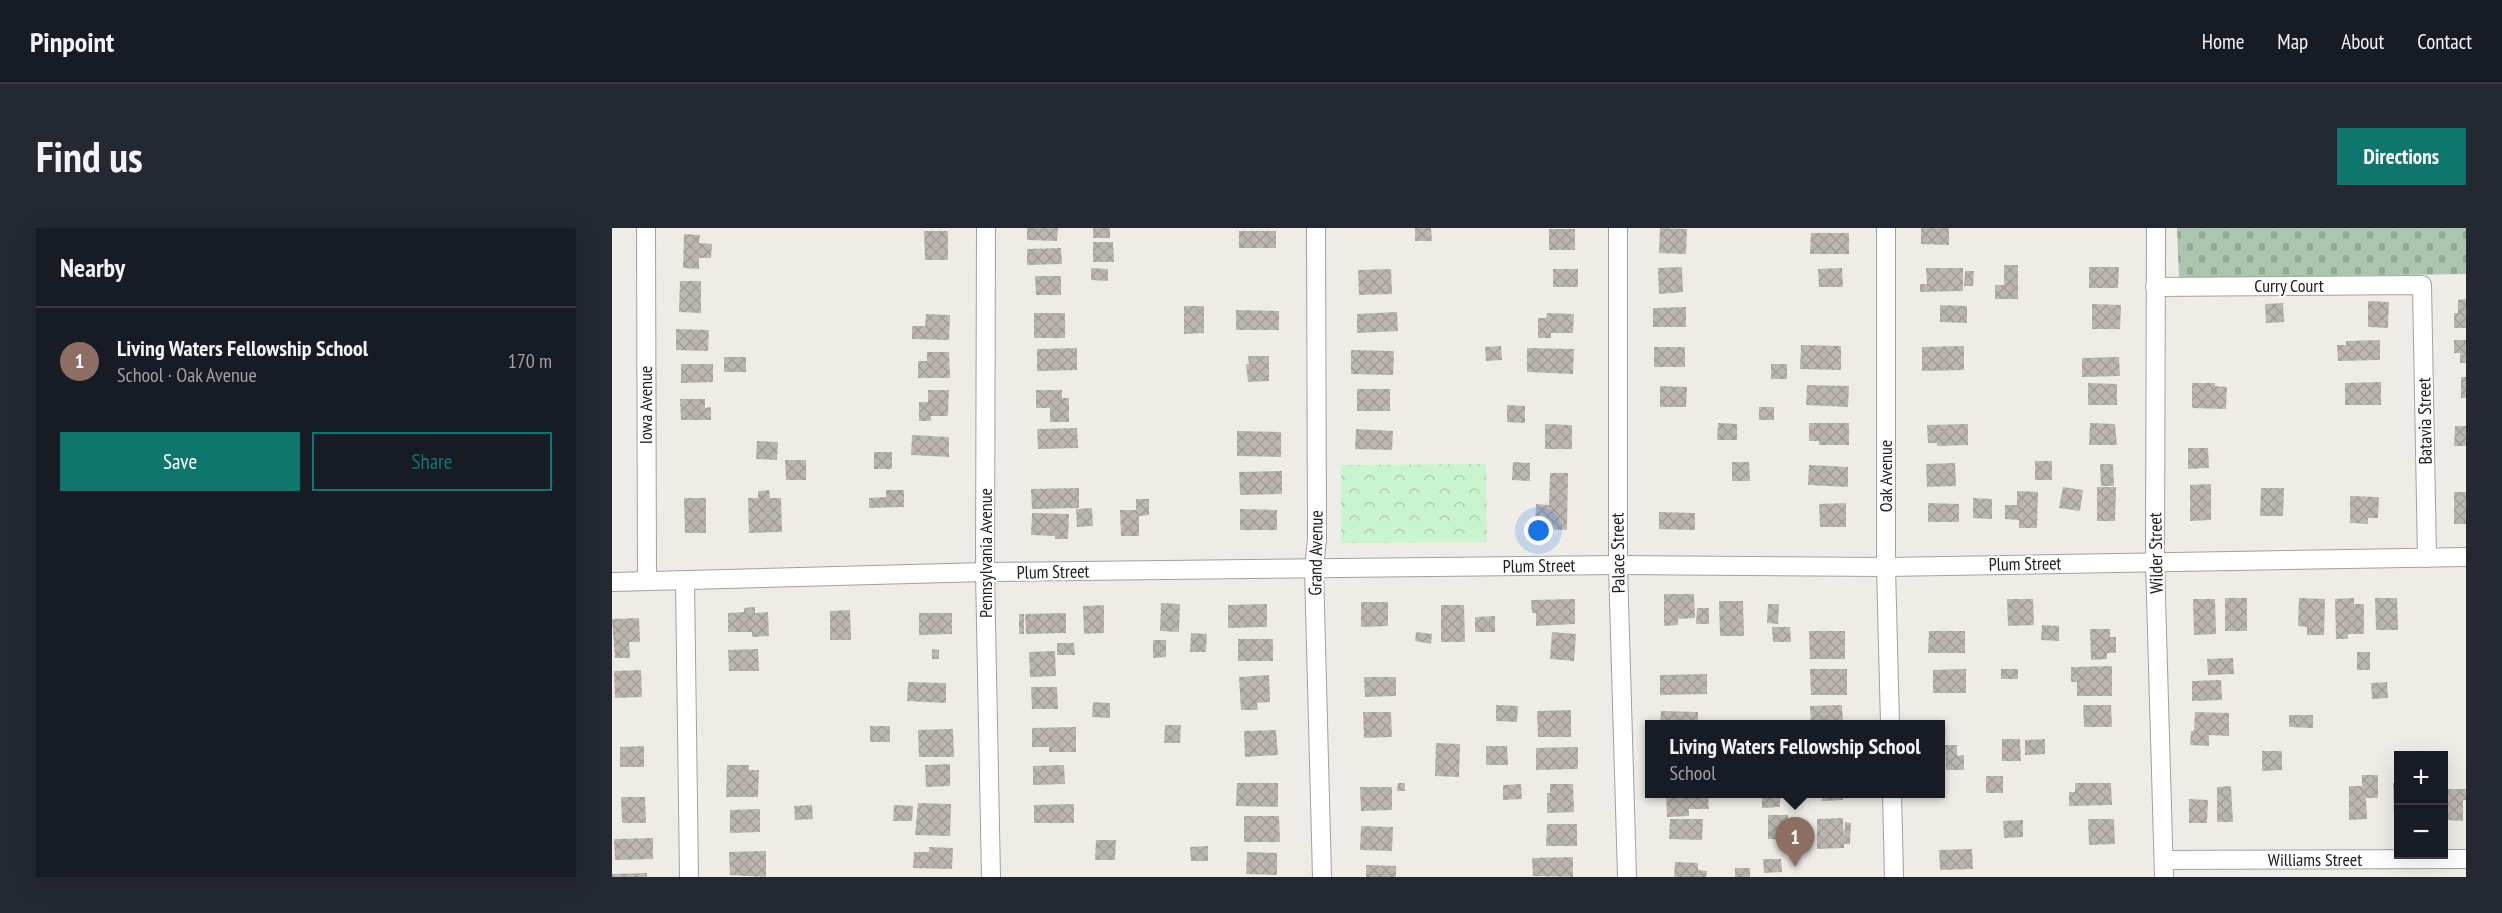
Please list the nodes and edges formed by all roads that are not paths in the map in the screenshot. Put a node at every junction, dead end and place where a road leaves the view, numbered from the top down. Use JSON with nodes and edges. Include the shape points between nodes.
{"nodes":[{"id":1,"x":646,"y":228,"type":"edge"},
{"id":2,"x":986,"y":228,"type":"edge"},
{"id":3,"x":1316,"y":228,"type":"edge"},
{"id":4,"x":1618,"y":228,"type":"edge"},
{"id":5,"x":1886,"y":228,"type":"edge"},
{"id":6,"x":2156,"y":228,"type":"edge"},
{"id":7,"x":2422,"y":285,"type":"joint"},
{"id":8,"x":2155,"y":287,"type":"junction"},
{"id":9,"x":2466,"y":557,"type":"edge"},
{"id":10,"x":2427,"y":558,"type":"junction"},
{"id":11,"x":2155,"y":562,"type":"junction"},
{"id":12,"x":1618,"y":565,"type":"junction"},
{"id":13,"x":1886,"y":567,"type":"junction"},
{"id":14,"x":1314,"y":568,"type":"junction"},
{"id":15,"x":985,"y":572,"type":"junction"},
{"id":16,"x":647,"y":581,"type":"junction"},
{"id":17,"x":685,"y":581,"type":"junction"},
{"id":18,"x":612,"y":582,"type":"edge"},
{"id":19,"x":1890,"y":720,"type":"edge"},
{"id":20,"x":1892,"y":798,"type":"edge"},
{"id":21,"x":2466,"y":859,"type":"edge"},
{"id":22,"x":2164,"y":869,"type":"edge"},
{"id":23,"x":689,"y":877,"type":"edge"},
{"id":24,"x":992,"y":877,"type":"edge"},
{"id":25,"x":1322,"y":877,"type":"edge"},
{"id":26,"x":1627,"y":877,"type":"edge"},
{"id":27,"x":1894,"y":877,"type":"edge"}],
"edges":[{"from":1,"to":16,"type":"street","name":"Iowa Avenue"},
{"from":2,"to":15,"type":"street","name":"Pennsylvania Avenue"},
{"from":3,"to":14,"type":"street","name":"Grand Avenue"},
{"from":4,"to":12,"type":"street","name":"Palace Street"},
{"from":5,"to":13,"type":"street","name":"Oak Avenue"},
{"from":6,"to":8,"type":"street","name":"Wilder Street"},
{"from":7,"to":8,"type":"street","name":"Curry Court"},
{"from":7,"to":10,"type":"street","name":"Batavia Street"},
{"from":8,"to":11,"type":"street","name":"Wilder Street"},
{"from":9,"to":10,"type":"street","name":"Plum Street"},
{"from":10,"to":11,"type":"street","name":"Plum Street"},
{"from":11,"to":13,"type":"street","name":"Plum Street"},
{"from":11,"to":22,"type":"street","name":"Wilder Street"},
{"from":12,"to":13,"type":"street","name":"Plum Street"},
{"from":12,"to":14,"type":"street","name":"Plum Street"},
{"from":12,"to":26,"type":"street","name":"Palace Street"},
{"from":13,"to":19,"type":"street","name":"Oak Avenue"},
{"from":14,"to":15,"type":"street","name":"Plum Street"},
{"from":14,"to":25,"type":"street","name":"Grand Avenue"},
{"from":15,"to":17,"type":"street","name":"Plum Street"},
{"from":15,"to":24,"type":"street","name":"Pennsylvania Avenue"},
{"from":16,"to":17,"type":"street","name":"Plum Street"},
{"from":16,"to":18,"type":"street","name":"Plum Street"},
{"from":17,"to":23,"type":"street"},
{"from":20,"to":27,"type":"street"},
{"from":21,"to":22,"type":"street","name":"Williams Street"}]}
